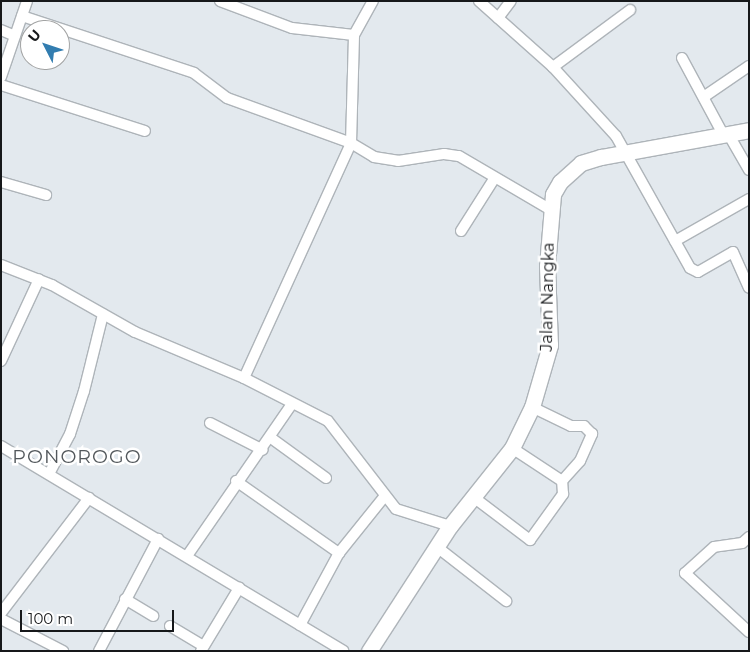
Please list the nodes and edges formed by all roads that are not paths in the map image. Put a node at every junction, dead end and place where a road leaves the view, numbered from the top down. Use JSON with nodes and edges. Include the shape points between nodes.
{"nodes":[{"id":1,"x":27,"y":1,"type":"edge"},
{"id":2,"x":220,"y":1,"type":"edge"},
{"id":3,"x":373,"y":1,"type":"edge"},
{"id":4,"x":479,"y":1,"type":"edge"},
{"id":5,"x":511,"y":1,"type":"edge"},
{"id":6,"x":630,"y":10,"type":"dead end"},
{"id":7,"x":22,"y":16,"type":"junction"},
{"id":8,"x":498,"y":18,"type":"junction"},
{"id":9,"x":1,"y":30,"type":"edge"},
{"id":10,"x":354,"y":35,"type":"junction"},
{"id":11,"x":15,"y":36,"type":"junction"},
{"id":12,"x":682,"y":58,"type":"dead end"},
{"id":13,"x":749,"y":66,"type":"edge"},
{"id":14,"x":553,"y":67,"type":"junction"},
{"id":15,"x":1,"y":77,"type":"edge"},
{"id":16,"x":1,"y":85,"type":"edge"},
{"id":17,"x":705,"y":96,"type":"junction"},
{"id":18,"x":749,"y":130,"type":"edge"},
{"id":19,"x":145,"y":131,"type":"dead end"},
{"id":20,"x":727,"y":137,"type":"junction"},
{"id":21,"x":351,"y":143,"type":"junction"},
{"id":22,"x":627,"y":152,"type":"junction"},
{"id":23,"x":749,"y":170,"type":"edge"},
{"id":24,"x":494,"y":178,"type":"junction"},
{"id":25,"x":1,"y":182,"type":"edge"},
{"id":26,"x":46,"y":195,"type":"dead end"},
{"id":27,"x":749,"y":199,"type":"edge"},
{"id":28,"x":551,"y":210,"type":"junction"},
{"id":29,"x":461,"y":232,"type":"dead end"},
{"id":30,"x":674,"y":241,"type":"junction"},
{"id":31,"x":1,"y":265,"type":"edge"},
{"id":32,"x":39,"y":279,"type":"junction"},
{"id":33,"x":749,"y":288,"type":"edge"},
{"id":34,"x":103,"y":314,"type":"junction"},
{"id":35,"x":1,"y":361,"type":"edge"},
{"id":36,"x":244,"y":378,"type":"junction"},
{"id":37,"x":292,"y":404,"type":"junction"},
{"id":38,"x":532,"y":407,"type":"junction"},
{"id":39,"x":210,"y":424,"type":"dead end"},
{"id":40,"x":271,"y":438,"type":"junction"},
{"id":41,"x":1,"y":446,"type":"edge"},
{"id":42,"x":512,"y":448,"type":"junction"},
{"id":43,"x":263,"y":450,"type":"junction"},
{"id":44,"x":49,"y":474,"type":"junction"},
{"id":45,"x":326,"y":478,"type":"dead end"},
{"id":46,"x":236,"y":481,"type":"junction"},
{"id":47,"x":562,"y":481,"type":"junction"},
{"id":48,"x":384,"y":496,"type":"junction"},
{"id":49,"x":472,"y":496,"type":"junction"},
{"id":50,"x":89,"y":498,"type":"junction"},
{"id":51,"x":450,"y":526,"type":"junction"},
{"id":52,"x":749,"y":537,"type":"edge"},
{"id":53,"x":158,"y":539,"type":"junction"},
{"id":54,"x":437,"y":547,"type":"junction"},
{"id":55,"x":339,"y":553,"type":"junction"},
{"id":56,"x":187,"y":556,"type":"junction"},
{"id":57,"x":239,"y":588,"type":"junction"},
{"id":58,"x":125,"y":598,"type":"junction"},
{"id":59,"x":506,"y":601,"type":"dead end"},
{"id":60,"x":1,"y":612,"type":"edge"},
{"id":61,"x":153,"y":616,"type":"dead end"},
{"id":62,"x":300,"y":624,"type":"junction"},
{"id":63,"x":4,"y":625,"type":"edge"},
{"id":64,"x":170,"y":626,"type":"dead end"},
{"id":65,"x":749,"y":632,"type":"edge"},
{"id":66,"x":202,"y":648,"type":"edge"},
{"id":67,"x":63,"y":651,"type":"edge"},
{"id":68,"x":100,"y":651,"type":"edge"},
{"id":69,"x":343,"y":651,"type":"edge"},
{"id":70,"x":369,"y":651,"type":"edge"}],
"edges":[{"from":1,"to":7,"type":"street"},
{"from":2,"to":10,"type":"street","via":[[292,28]]},
{"from":3,"to":10,"type":"street"},
{"from":4,"to":8,"type":"street"},
{"from":5,"to":8,"type":"street"},
{"from":6,"to":14,"type":"street"},
{"from":7,"to":11,"type":"street"},
{"from":7,"to":21,"type":"street","via":[[194,73],[227,98]]},
{"from":8,"to":14,"type":"street"},
{"from":9,"to":11,"type":"street"},
{"from":10,"to":21,"type":"street"},
{"from":11,"to":15,"type":"street"},
{"from":12,"to":17,"type":"street"},
{"from":13,"to":17,"type":"street"},
{"from":14,"to":22,"type":"street","via":[[600,115]]},
{"from":16,"to":19,"type":"street"},
{"from":17,"to":20,"type":"street"},
{"from":18,"to":20,"type":"street","name":"Jalan Nangka"},
{"from":20,"to":22,"type":"street","name":"Jalan Nangka"},
{"from":20,"to":23,"type":"street"},
{"from":21,"to":24,"type":"street","via":[[385,160],[452,154]]},
{"from":21,"to":36,"type":"street"},
{"from":22,"to":28,"type":"street","name":"Jalan Nangka","via":[[581,163],[568,173],[553,194]]},
{"from":22,"to":30,"type":"street"},
{"from":24,"to":28,"type":"street"},
{"from":24,"to":29,"type":"street"},
{"from":25,"to":26,"type":"street"},
{"from":27,"to":30,"type":"street"},
{"from":28,"to":38,"type":"street","name":"Jalan Nangka","via":[[546,325],[550,345]]},
{"from":30,"to":33,"type":"street","via":[[696,272],[733,252]]},
{"from":31,"to":32,"type":"street"},
{"from":32,"to":34,"type":"street"},
{"from":32,"to":35,"type":"street"},
{"from":34,"to":36,"type":"street"},
{"from":34,"to":44,"type":"street","via":[[70,434]]},
{"from":36,"to":37,"type":"street"},
{"from":37,"to":40,"type":"street"},
{"from":37,"to":48,"type":"street","via":[[338,430]]},
{"from":38,"to":42,"type":"street","name":"Jalan Nangka"},
{"from":38,"to":47,"type":"street","via":[[571,426],[584,426],[592,434],[580,461]]},
{"from":39,"to":43,"type":"street"},
{"from":40,"to":43,"type":"street"},
{"from":40,"to":45,"type":"street"},
{"from":41,"to":44,"type":"street"},
{"from":42,"to":47,"type":"street"},
{"from":42,"to":49,"type":"street","name":"Jalan Nangka"},
{"from":43,"to":46,"type":"street"},
{"from":44,"to":50,"type":"street"},
{"from":46,"to":55,"type":"street"},
{"from":46,"to":56,"type":"street"},
{"from":47,"to":49,"type":"street","via":[[563,494],[530,540]]},
{"from":48,"to":51,"type":"street","via":[[413,517]]},
{"from":48,"to":55,"type":"street"},
{"from":49,"to":51,"type":"street","name":"Jalan Nangka"},
{"from":50,"to":53,"type":"street"},
{"from":50,"to":60,"type":"street"},
{"from":51,"to":54,"type":"street","name":"Jalan Nangka"},
{"from":52,"to":65,"type":"street","via":[[742,543],[714,547],[685,573]]},
{"from":53,"to":56,"type":"street"},
{"from":53,"to":58,"type":"street"},
{"from":54,"to":59,"type":"street"},
{"from":54,"to":70,"type":"street","name":"Jalan Nangka"},
{"from":55,"to":62,"type":"street"},
{"from":56,"to":57,"type":"street"},
{"from":57,"to":62,"type":"street"},
{"from":57,"to":66,"type":"street"},
{"from":58,"to":61,"type":"street"},
{"from":58,"to":68,"type":"street"},
{"from":62,"to":69,"type":"street"},
{"from":63,"to":67,"type":"street"},
{"from":64,"to":66,"type":"street"}]}
